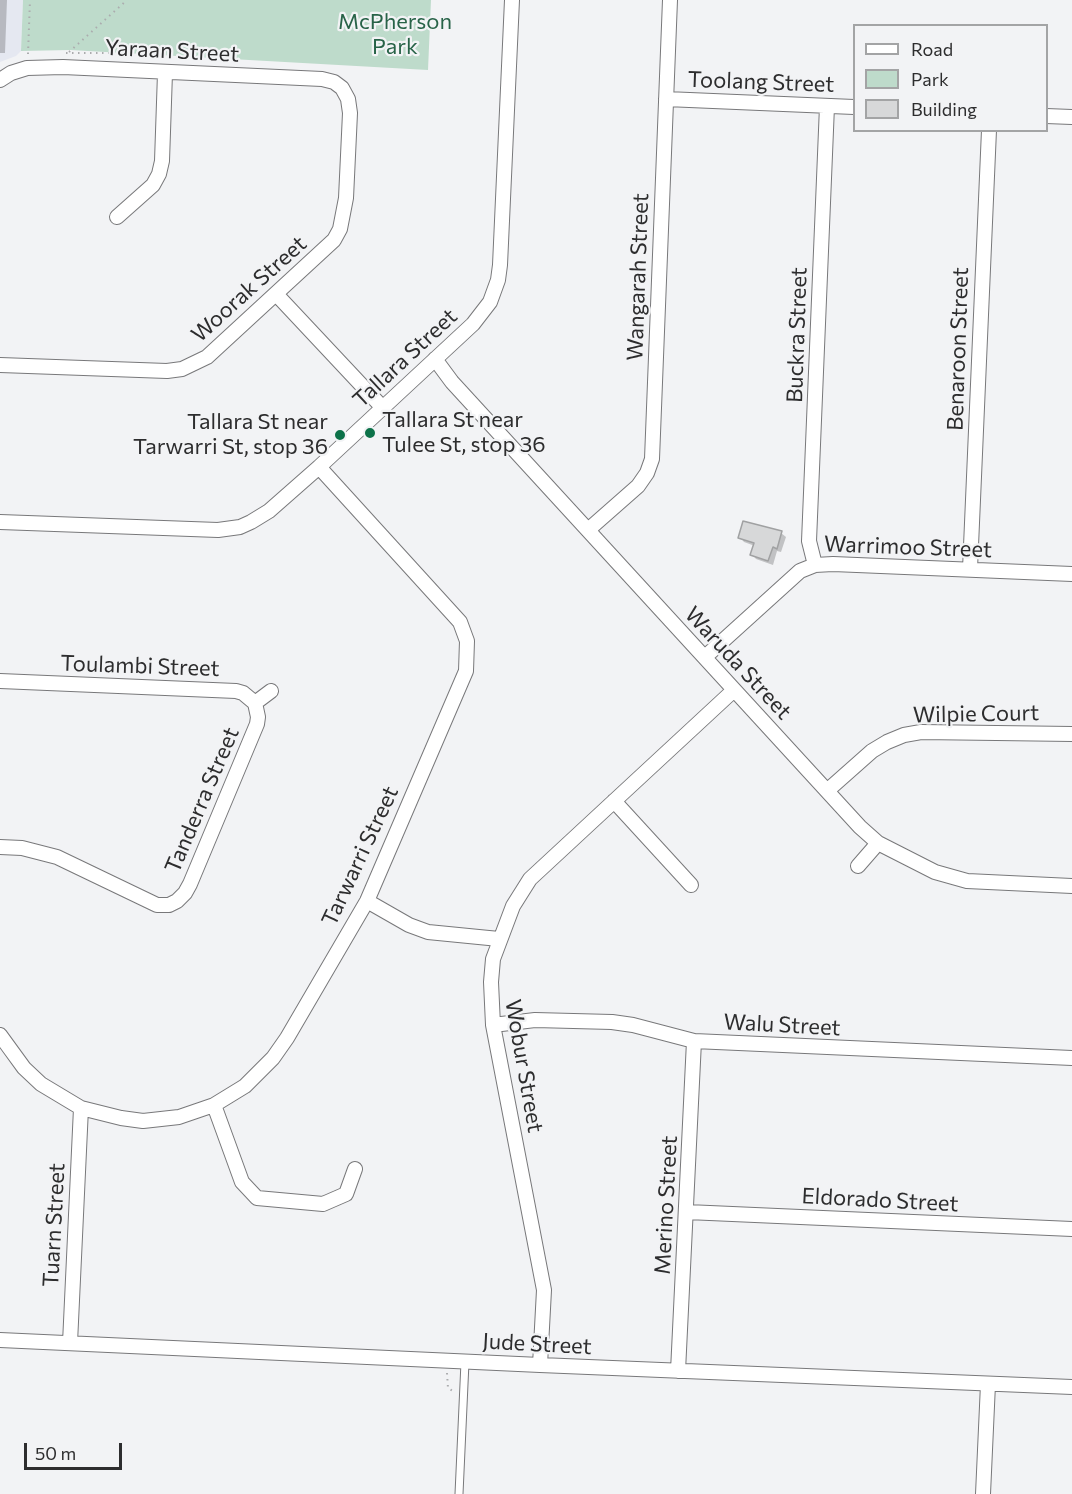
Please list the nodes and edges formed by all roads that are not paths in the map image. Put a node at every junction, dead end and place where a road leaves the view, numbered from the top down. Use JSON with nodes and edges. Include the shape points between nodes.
{"nodes":[{"id":1,"x":512,"y":0,"type":"edge"},
{"id":2,"x":670,"y":0,"type":"edge"},
{"id":3,"x":165,"y":73,"type":"junction"},
{"id":4,"x":0,"y":80,"type":"edge"},
{"id":5,"x":342,"y":88,"type":"joint"},
{"id":6,"x":666,"y":99,"type":"junction"},
{"id":7,"x":827,"y":106,"type":"junction"},
{"id":8,"x":853,"y":107,"type":"edge"},
{"id":9,"x":1048,"y":116,"type":"edge"},
{"id":10,"x":1072,"y":117,"type":"edge"},
{"id":11,"x":989,"y":132,"type":"edge"},
{"id":12,"x":117,"y":217,"type":"dead end"},
{"id":13,"x":276,"y":294,"type":"junction"},
{"id":14,"x":435,"y":359,"type":"junction"},
{"id":15,"x":0,"y":365,"type":"edge"},
{"id":16,"x":382,"y":407,"type":"junction"},
{"id":17,"x":319,"y":467,"type":"junction"},
{"id":18,"x":0,"y":522,"type":"edge"},
{"id":19,"x":588,"y":530,"type":"junction"},
{"id":20,"x":815,"y":565,"type":"junction"},
{"id":21,"x":970,"y":569,"type":"junction"},
{"id":22,"x":1072,"y":574,"type":"edge"},
{"id":23,"x":705,"y":657,"type":"junction"},
{"id":24,"x":0,"y":681,"type":"edge"},
{"id":25,"x":734,"y":690,"type":"junction"},
{"id":26,"x":271,"y":691,"type":"dead end"},
{"id":27,"x":255,"y":703,"type":"junction"},
{"id":28,"x":1072,"y":734,"type":"edge"},
{"id":29,"x":828,"y":790,"type":"junction"},
{"id":30,"x":614,"y":801,"type":"junction"},
{"id":31,"x":878,"y":843,"type":"junction"},
{"id":32,"x":0,"y":847,"type":"edge"},
{"id":33,"x":858,"y":866,"type":"dead end"},
{"id":34,"x":691,"y":885,"type":"dead end"},
{"id":35,"x":1072,"y":886,"type":"edge"},
{"id":36,"x":367,"y":901,"type":"junction"},
{"id":37,"x":499,"y":939,"type":"junction"},
{"id":38,"x":493,"y":1025,"type":"junction"},
{"id":39,"x":694,"y":1041,"type":"junction"},
{"id":40,"x":2,"y":1043,"type":"edge"},
{"id":41,"x":1072,"y":1058,"type":"edge"},
{"id":42,"x":214,"y":1105,"type":"junction"},
{"id":43,"x":81,"y":1108,"type":"junction"},
{"id":44,"x":355,"y":1169,"type":"dead end"},
{"id":45,"x":687,"y":1212,"type":"junction"},
{"id":46,"x":1072,"y":1229,"type":"edge"},
{"id":47,"x":0,"y":1340,"type":"edge"},
{"id":48,"x":70,"y":1343,"type":"junction"},
{"id":49,"x":465,"y":1361,"type":"junction"},
{"id":50,"x":540,"y":1365,"type":"junction"},
{"id":51,"x":678,"y":1371,"type":"junction"},
{"id":52,"x":988,"y":1384,"type":"junction"},
{"id":53,"x":1072,"y":1387,"type":"edge"},
{"id":54,"x":459,"y":1494,"type":"edge"},
{"id":55,"x":983,"y":1494,"type":"edge"}],
"edges":[{"from":1,"to":14,"type":"street","name":"Tallara Street","via":[[498,280],[483,313]]},
{"from":2,"to":6,"type":"street","name":"Wangarah Street"},
{"from":3,"to":4,"type":"street","name":"Yaraan Street","via":[[27,68]]},
{"from":3,"to":5,"type":"street","name":"Yaraan Street","via":[[322,79]]},
{"from":3,"to":12,"type":"street","via":[[159,174],[153,185]]},
{"from":5,"to":13,"type":"street","name":"Woorak Street","via":[[350,112],[345,215],[334,240]]},
{"from":6,"to":7,"type":"street","name":"Toolang Street"},
{"from":6,"to":19,"type":"street","name":"Wangarah Street","via":[[652,459],[638,486]]},
{"from":7,"to":8,"type":"street","name":"Toolang Street"},
{"from":7,"to":20,"type":"street","name":"Buckra Street","via":[[809,541]]},
{"from":9,"to":10,"type":"street"},
{"from":11,"to":21,"type":"street","name":"Benaroon Street"},
{"from":13,"to":15,"type":"street","name":"Woorak Street","via":[[207,357],[182,369]]},
{"from":13,"to":16,"type":"street"},
{"from":14,"to":16,"type":"street","name":"Tallara Street"},
{"from":14,"to":19,"type":"street","name":"Waruda Street"},
{"from":16,"to":17,"type":"street","name":"Tallara Street"},
{"from":17,"to":18,"type":"street","name":"Tallara Street","via":[[261,517],[240,527],[218,530]]},
{"from":17,"to":36,"type":"street","name":"Tarwarri Street","via":[[460,622],[467,641],[466,670]]},
{"from":19,"to":23,"type":"street","name":"Waruda Street"},
{"from":20,"to":21,"type":"street","name":"Warrimoo Street"},
{"from":20,"to":23,"type":"street","name":"Warrimoo Street","via":[[800,571]]},
{"from":21,"to":22,"type":"street","name":"Warrimoo Street"},
{"from":23,"to":25,"type":"street","name":"Waruda Street"},
{"from":24,"to":27,"type":"street","name":"Toulambi Street","via":[[236,691]]},
{"from":25,"to":29,"type":"street","name":"Waruda Street"},
{"from":25,"to":30,"type":"street","name":"Wobur Street"},
{"from":26,"to":27,"type":"street"},
{"from":27,"to":32,"type":"street","name":"Tanderra Street","via":[[257,724],[190,884],[177,901],[157,905],[57,857]]},
{"from":28,"to":29,"type":"street","name":"Wilpie Court","via":[[904,735],[872,751]]},
{"from":29,"to":31,"type":"street","name":"Waruda Street"},
{"from":30,"to":34,"type":"street"},
{"from":30,"to":37,"type":"street","name":"Wobur Street","via":[[530,879]]},
{"from":31,"to":33,"type":"street"},
{"from":31,"to":35,"type":"street","name":"Waruda Street","via":[[935,872],[967,881]]},
{"from":36,"to":37,"type":"street","via":[[428,932]]},
{"from":36,"to":42,"type":"street","name":"Tarwarri Street","via":[[273,1058],[245,1086]]},
{"from":37,"to":38,"type":"street","name":"Wobur Street","via":[[490,982]]},
{"from":38,"to":39,"type":"street","name":"Walu Street","via":[[535,1020],[612,1022]]},
{"from":38,"to":50,"type":"street","name":"Wobur Street","via":[[542,1273]]},
{"from":39,"to":41,"type":"street","name":"Walu Street"},
{"from":39,"to":45,"type":"street","name":"Merino Street"},
{"from":40,"to":43,"type":"street","name":"Tarwarri Street","via":[[41,1084]]},
{"from":42,"to":43,"type":"street","name":"Tarwarri Street","via":[[179,1117],[143,1120]]},
{"from":42,"to":44,"type":"street","via":[[242,1182],[257,1198],[324,1204],[346,1194]]},
{"from":43,"to":48,"type":"street","name":"Tuarn Street"},
{"from":45,"to":46,"type":"street","name":"Eldorado Street"},
{"from":45,"to":51,"type":"street","name":"Merino Street"},
{"from":47,"to":48,"type":"street","name":"Jude Street"},
{"from":48,"to":49,"type":"street","name":"Jude Street"},
{"from":49,"to":50,"type":"street","name":"Jude Street"},
{"from":49,"to":54,"type":"lane"},
{"from":50,"to":51,"type":"street","name":"Jude Street"},
{"from":51,"to":52,"type":"street","name":"Jude Street"},
{"from":52,"to":53,"type":"street","name":"Jude Street"},
{"from":52,"to":55,"type":"street"}]}
